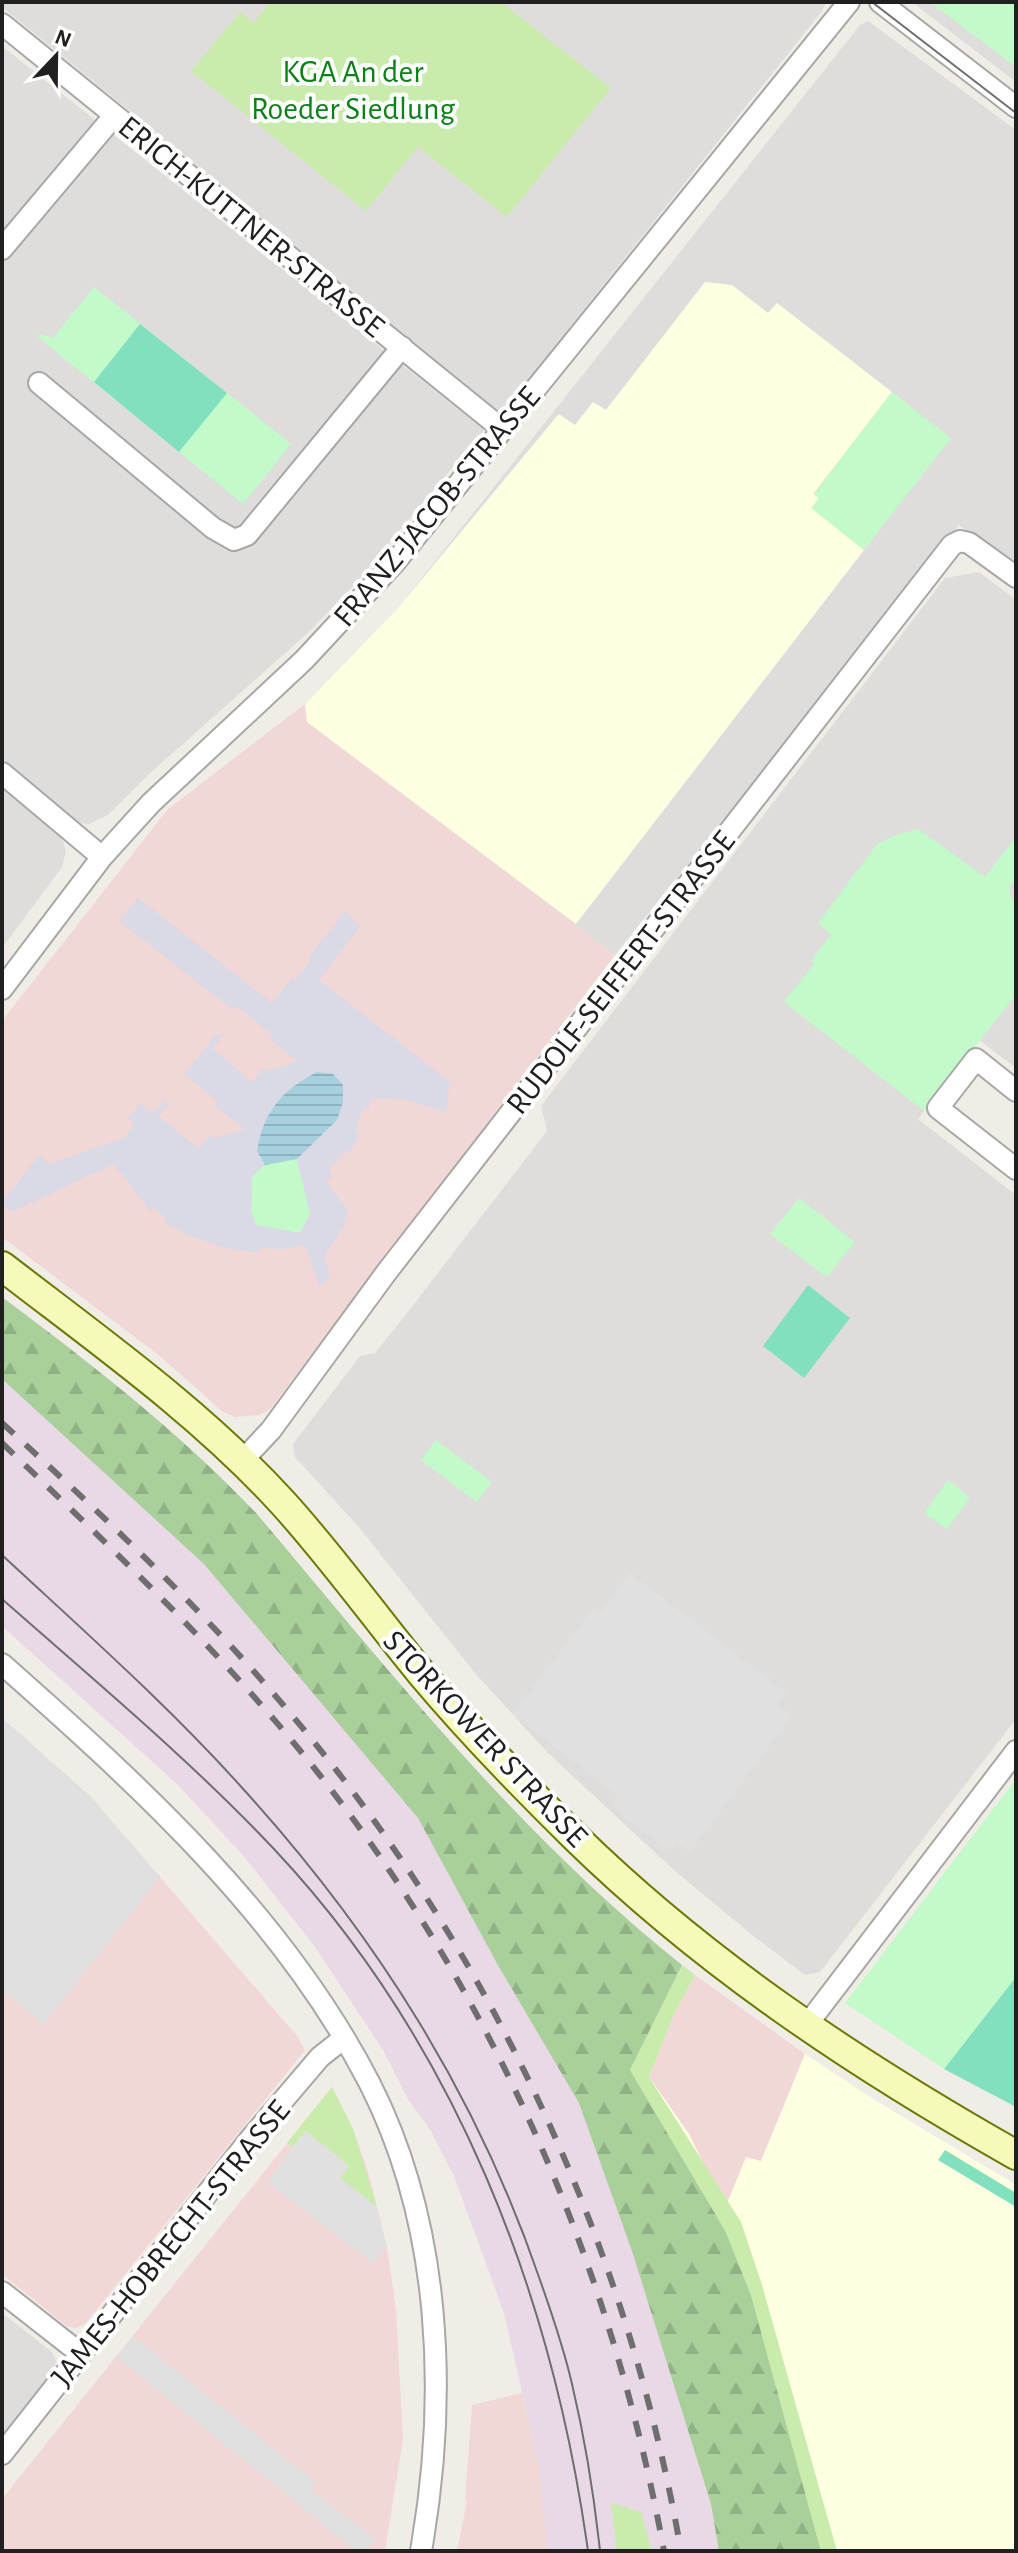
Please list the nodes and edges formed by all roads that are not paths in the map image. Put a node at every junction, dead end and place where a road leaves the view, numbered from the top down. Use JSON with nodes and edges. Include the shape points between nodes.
{"nodes":[{"id":1,"x":849,"y":2,"type":"edge"},
{"id":2,"x":880,"y":2,"type":"edge"},
{"id":3,"x":2,"y":24,"type":"edge"},
{"id":4,"x":1016,"y":107,"type":"edge"},
{"id":5,"x":114,"y":116,"type":"junction"},
{"id":6,"x":2,"y":249,"type":"edge"},
{"id":7,"x":402,"y":347,"type":"junction"},
{"id":8,"x":39,"y":383,"type":"dead end"},
{"id":9,"x":502,"y":429,"type":"junction"},
{"id":10,"x":1016,"y":577,"type":"edge"},
{"id":11,"x":2,"y":773,"type":"edge"},
{"id":12,"x":102,"y":857,"type":"junction"},
{"id":13,"x":2,"y":989,"type":"edge"},
{"id":14,"x":1016,"y":1091,"type":"edge"},
{"id":15,"x":1016,"y":1169,"type":"edge"},
{"id":16,"x":2,"y":1266,"type":"edge"},
{"id":17,"x":242,"y":1461,"type":"junction"},
{"id":18,"x":2,"y":1664,"type":"edge"},
{"id":19,"x":1016,"y":1751,"type":"edge"},
{"id":20,"x":806,"y":2026,"type":"junction"},
{"id":21,"x":344,"y":2038,"type":"junction"},
{"id":22,"x":1016,"y":2155,"type":"edge"},
{"id":23,"x":2,"y":2292,"type":"edge"},
{"id":24,"x":81,"y":2354,"type":"junction"},
{"id":25,"x":2,"y":2454,"type":"edge"},
{"id":26,"x":421,"y":2551,"type":"edge"}],
"edges":[{"from":1,"to":9,"type":"street","name":"FRANZ-JACOB-STRASSE"},
{"from":2,"to":4,"type":"street"},
{"from":3,"to":5,"type":"street","name":"ERICH-KUTTNER-STRASSE"},
{"from":5,"to":6,"type":"street"},
{"from":5,"to":7,"type":"street","name":"ERICH-KUTTNER-STRASSE"},
{"from":7,"to":8,"type":"street","via":[[247,535],[234,540]]},
{"from":7,"to":9,"type":"street","name":"ERICH-KUTTNER-STRASSE"},
{"from":9,"to":12,"type":"street","name":"FRANZ-JACOB-STRASSE","via":[[396,561],[304,660],[171,782]]},
{"from":10,"to":17,"type":"street","name":"RUDOLF-SEIFFERT-STRASSE","via":[[969,543],[952,545]]},
{"from":11,"to":12,"type":"street"},
{"from":12,"to":13,"type":"street","name":"FRANZ-JACOB-STRASSE"},
{"from":14,"to":15,"type":"street","via":[[976,1059],[938,1108]]},
{"from":16,"to":17,"type":"main road","name":"STORKOWER STRASSE","via":[[166,1392]]},
{"from":17,"to":20,"type":"main road","name":"STORKOWER STRASSE","via":[[523,1785],[642,1899]]},
{"from":18,"to":21,"type":"street","via":[[149,1798],[213,1865],[288,1957]]},
{"from":19,"to":20,"type":"street"},
{"from":20,"to":22,"type":"main road","name":"STORKOWER STRASSE","via":[[909,2094]]},
{"from":21,"to":24,"type":"street","name":"JAMES-HOBRECHT-STRASSE","via":[[320,2057],[251,2138]]},
{"from":21,"to":26,"type":"street","via":[[370,2084],[401,2160],[422,2241],[435,2335],[435,2417]]},
{"from":23,"to":24,"type":"street"},
{"from":24,"to":25,"type":"street","name":"JAMES-HOBRECHT-STRASSE"}]}
